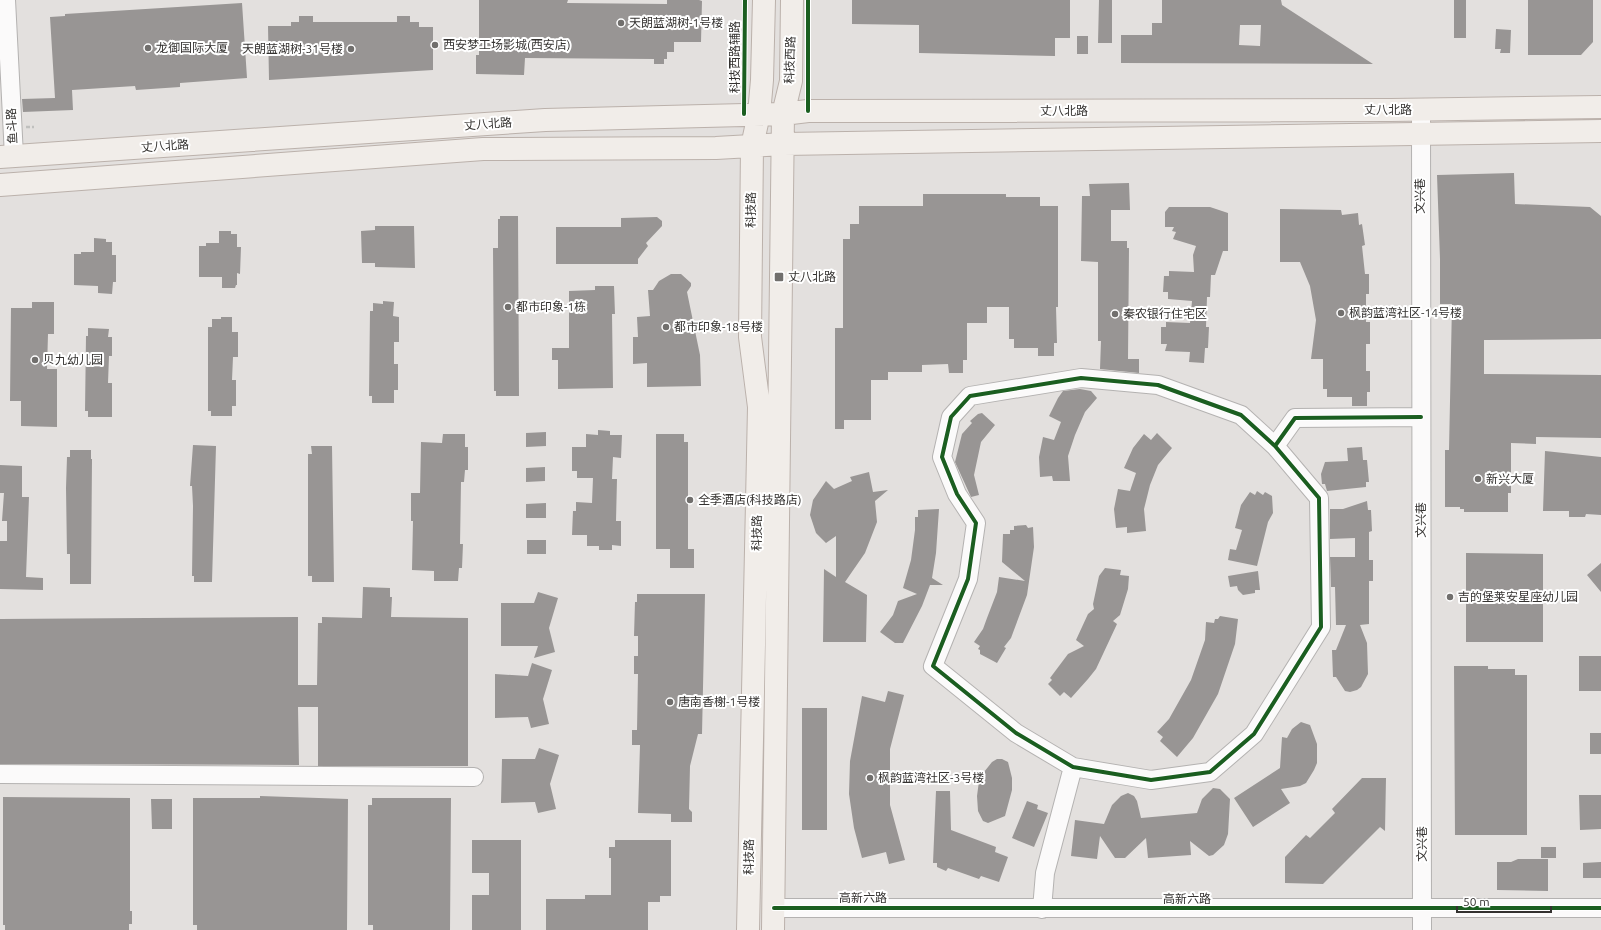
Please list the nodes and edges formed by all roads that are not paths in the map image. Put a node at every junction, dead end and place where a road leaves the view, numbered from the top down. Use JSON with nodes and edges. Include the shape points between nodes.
{"nodes":[{"id":1,"x":6,"y":0,"type":"edge"},
{"id":2,"x":764,"y":0,"type":"edge"},
{"id":3,"x":792,"y":0,"type":"edge"},
{"id":4,"x":1601,"y":107,"type":"edge"},
{"id":5,"x":1420,"y":110,"type":"junction"},
{"id":6,"x":759,"y":114,"type":"junction"},
{"id":7,"x":783,"y":114,"type":"junction"},
{"id":8,"x":1601,"y":131,"type":"edge"},
{"id":9,"x":1421,"y":133,"type":"junction"},
{"id":10,"x":784,"y":144,"type":"junction"},
{"id":11,"x":752,"y":146,"type":"junction"},
{"id":12,"x":7,"y":156,"type":"edge"},
{"id":13,"x":0,"y":185,"type":"edge"},
{"id":14,"x":1421,"y":416,"type":"junction"},
{"id":15,"x":1275,"y":446,"type":"junction"},
{"id":16,"x":1073,"y":767,"type":"junction"},
{"id":17,"x":0,"y":774,"type":"edge"},
{"id":18,"x":474,"y":777,"type":"dead end"},
{"id":19,"x":774,"y":908,"type":"junction"},
{"id":20,"x":1601,"y":908,"type":"edge"},
{"id":21,"x":1042,"y":909,"type":"junction"},
{"id":22,"x":1422,"y":909,"type":"junction"},
{"id":23,"x":748,"y":930,"type":"edge"},
{"id":24,"x":773,"y":930,"type":"edge"},
{"id":25,"x":1422,"y":930,"type":"edge"}],
"edges":[{"from":1,"to":12,"type":"street","name":"鱼斗路"},
{"from":2,"to":6,"type":"main road"},
{"from":3,"to":7,"type":"main road","name":"科技西路","via":[[791,81]]},
{"from":4,"to":5,"type":"main road","name":"丈八北路"},
{"from":5,"to":7,"type":"main road","name":"丈八北路","via":[[823,111]]},
{"from":5,"to":9,"type":"street","name":"文兴巷"},
{"from":6,"to":7,"type":"main road","name":"丈八北路"},
{"from":6,"to":11,"type":"main road","name":"科技路"},
{"from":6,"to":12,"type":"main road","name":"丈八北路","via":[[545,120]]},
{"from":7,"to":10,"type":"main road","name":"科技西路"},
{"from":8,"to":9,"type":"main road","name":"丈八北路"},
{"from":9,"to":10,"type":"main road","name":"丈八北路"},
{"from":9,"to":14,"type":"street","name":"文兴巷"},
{"from":10,"to":11,"type":"main road","name":"丈八北路"},
{"from":10,"to":19,"type":"main road","name":"科技路"},
{"from":11,"to":13,"type":"main road","name":"丈八北路","via":[[483,149]]},
{"from":11,"to":23,"type":"main road","name":"科技路","via":[[750,337],[759,408]]},
{"from":14,"to":15,"type":"street","via":[[1295,418]]},
{"from":14,"to":22,"type":"street","name":"文兴巷"},
{"from":15,"to":16,"type":"street","via":[[1319,498],[1321,627],[1254,734],[1210,772],[1151,780]]},
{"from":15,"to":16,"type":"street","via":[[1241,415],[1150,384],[1081,378],[970,396],[951,417],[942,457],[957,494],[976,523],[968,579],[933,666],[1016,733]]},
{"from":16,"to":21,"type":"street","via":[[1045,873]]},
{"from":17,"to":18,"type":"street"},
{"from":19,"to":21,"type":"street","name":"高新六路"},
{"from":19,"to":24,"type":"main road","name":"科技路"},
{"from":20,"to":22,"type":"street","name":"高新六路"},
{"from":21,"to":22,"type":"street","name":"高新六路"},
{"from":22,"to":25,"type":"street","name":"文兴巷"}]}
